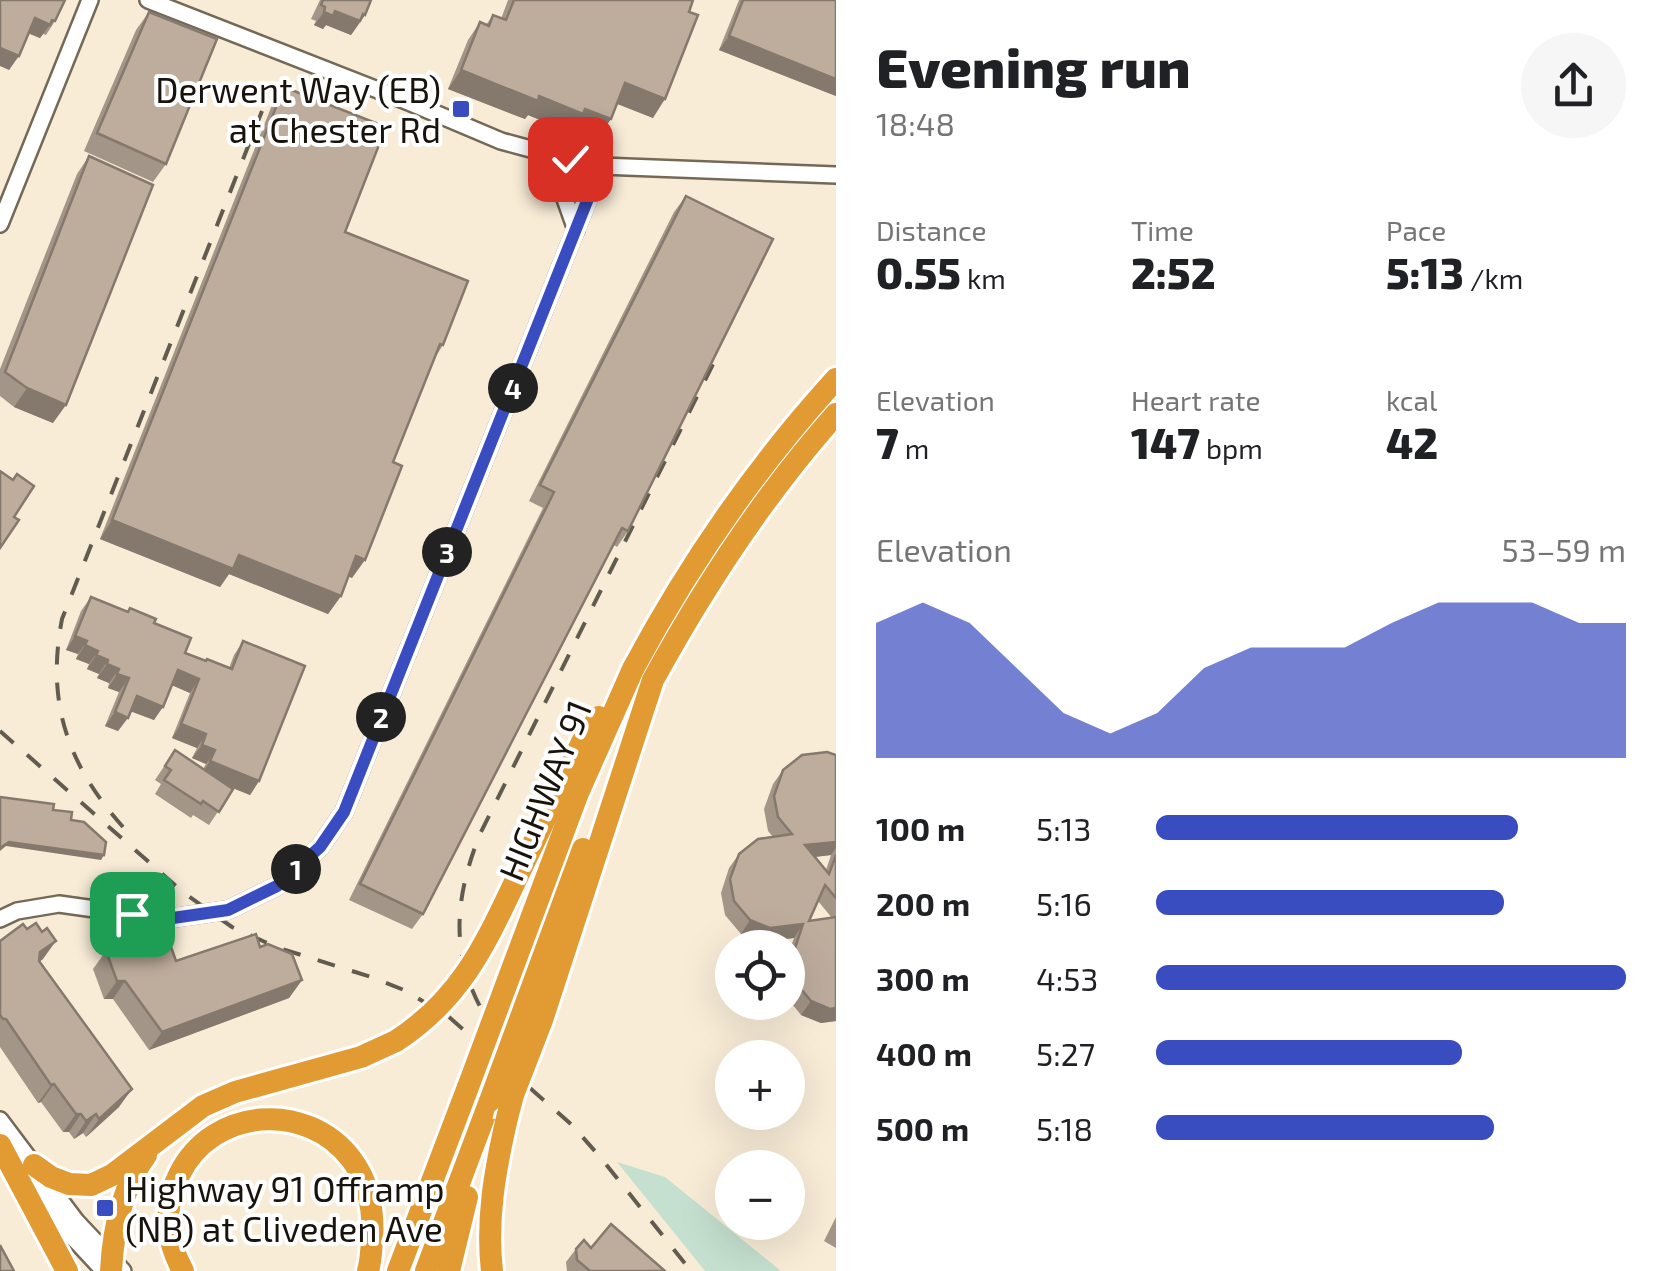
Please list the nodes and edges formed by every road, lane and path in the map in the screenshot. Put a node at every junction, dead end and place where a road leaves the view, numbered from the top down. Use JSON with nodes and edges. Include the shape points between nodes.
{"nodes":[{"id":1,"x":90,"y":0,"type":"edge"},
{"id":2,"x":148,"y":0,"type":"edge"},
{"id":3,"x":538,"y":152,"type":"junction"},
{"id":4,"x":601,"y":166,"type":"junction"},
{"id":5,"x":836,"y":175,"type":"edge"},
{"id":6,"x":0,"y":224,"type":"edge"},
{"id":7,"x":576,"y":230,"type":"junction"},
{"id":8,"x":836,"y":379,"type":"edge"},
{"id":9,"x":836,"y":414,"type":"edge"},
{"id":10,"x":643,"y":674,"type":"junction"},
{"id":11,"x":0,"y":919,"type":"edge"},
{"id":12,"x":490,"y":1101,"type":"junction"},
{"id":13,"x":0,"y":1120,"type":"edge"},
{"id":14,"x":0,"y":1144,"type":"edge"},
{"id":15,"x":154,"y":1144,"type":"junction"},
{"id":16,"x":34,"y":1166,"type":"junction"},
{"id":17,"x":112,"y":1268,"type":"edge"},
{"id":18,"x":67,"y":1271,"type":"edge"},
{"id":19,"x":182,"y":1271,"type":"edge"},
{"id":20,"x":368,"y":1271,"type":"edge"},
{"id":21,"x":398,"y":1271,"type":"edge"},
{"id":22,"x":426,"y":1271,"type":"edge"},
{"id":23,"x":449,"y":1271,"type":"edge"},
{"id":24,"x":492,"y":1271,"type":"edge"}],
"edges":[{"from":1,"to":6,"type":"street"},
{"from":2,"to":3,"type":"street"},
{"from":3,"to":4,"type":"street"},
{"from":3,"to":7,"type":"street","via":[[560,182]]},
{"from":4,"to":5,"type":"street"},
{"from":4,"to":7,"type":"street"},
{"from":7,"to":11,"type":"street","via":[[344,812],[320,847],[277,886],[211,914],[166,919],[60,904]]},
{"from":8,"to":10,"type":"highway","name":"HIGHWAY 91","via":[[780,444],[675,594]]},
{"from":9,"to":10,"type":"highway","name":"HIGHWAY 91"},
{"from":10,"to":12,"type":"highway","bridge":true},
{"from":10,"to":15,"type":"highway","bridge":true,"via":[[583,740],[472,966],[434,1011],[361,1056],[203,1106]]},
{"from":10,"to":21,"type":"highway","name":"HIGHWAY 91","bridge":true,"via":[[578,793]]},
{"from":10,"to":24,"type":"highway","bridge":true,"via":[[506,1122],[492,1187]]},
{"from":12,"to":22,"type":"highway"},
{"from":12,"to":23,"type":"highway"},
{"from":13,"to":16,"type":"street"},
{"from":14,"to":17,"type":"street","via":[[64,1228]]},
{"from":14,"to":18,"type":"highway"},
{"from":15,"to":16,"type":"highway","via":[[91,1185],[68,1184]]},
{"from":15,"to":17,"type":"highway","via":[[126,1192]]},
{"from":16,"to":17,"type":"street"},
{"from":19,"to":20,"type":"highway","via":[[168,1220],[184,1164],[220,1131],[265,1118],[333,1140],[353,1161],[368,1191],[373,1226]]}]}
